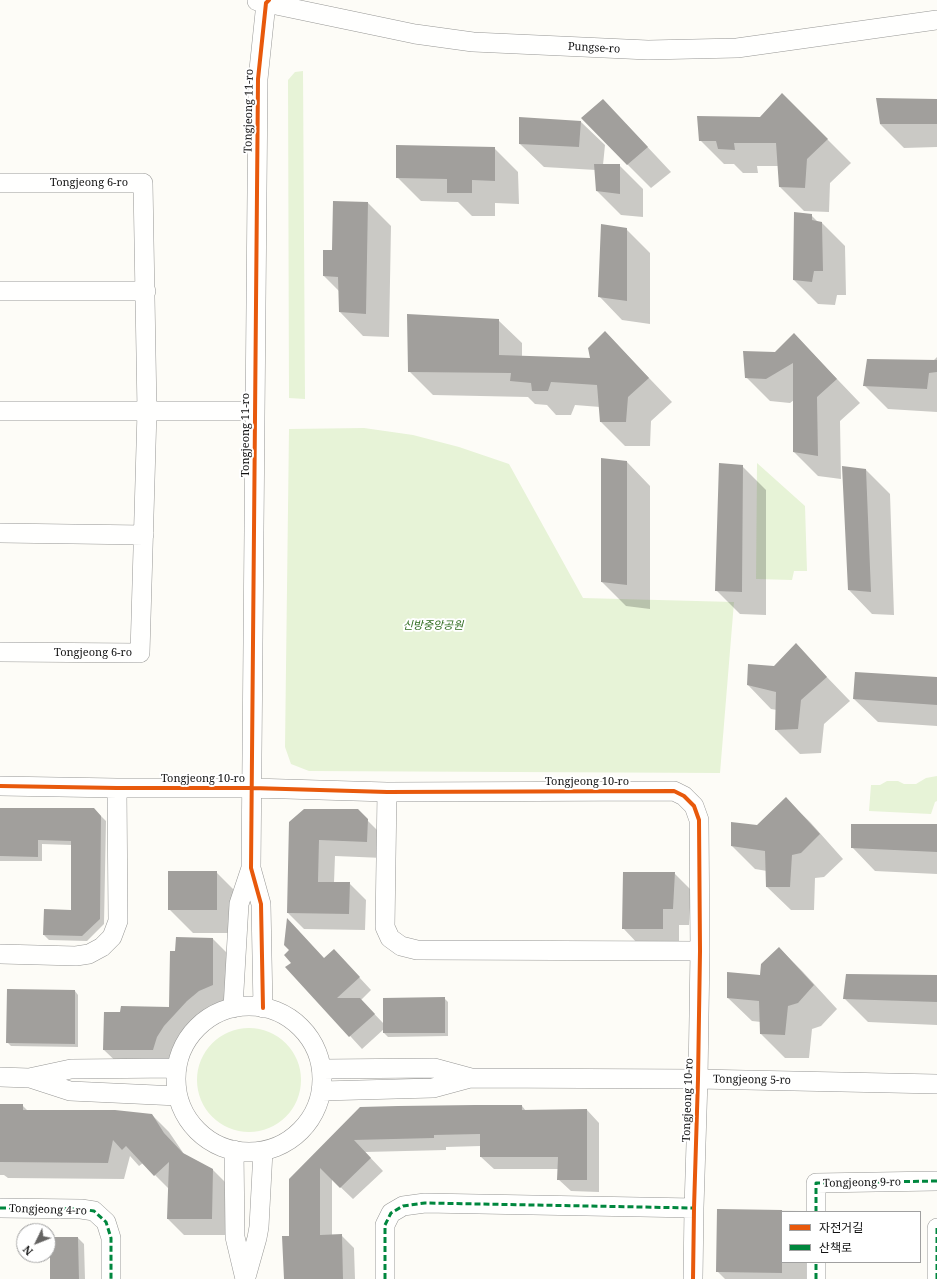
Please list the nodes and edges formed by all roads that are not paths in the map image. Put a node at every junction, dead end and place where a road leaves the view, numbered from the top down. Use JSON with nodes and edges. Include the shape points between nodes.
{"nodes":[{"id":1,"x":263,"y":1,"type":"edge"},
{"id":2,"x":937,"y":20,"type":"edge"},
{"id":3,"x":0,"y":183,"type":"edge"},
{"id":4,"x":0,"y":291,"type":"edge"},
{"id":5,"x":146,"y":291,"type":"junction"},
{"id":6,"x":0,"y":411,"type":"edge"},
{"id":7,"x":147,"y":411,"type":"junction"},
{"id":8,"x":255,"y":411,"type":"junction"},
{"id":9,"x":0,"y":533,"type":"edge"},
{"id":10,"x":144,"y":535,"type":"junction"},
{"id":11,"x":0,"y":652,"type":"edge"},
{"id":12,"x":0,"y":786,"type":"edge"},
{"id":13,"x":117,"y":788,"type":"junction"},
{"id":14,"x":252,"y":788,"type":"junction"},
{"id":15,"x":387,"y":792,"type":"junction"},
{"id":16,"x":251,"y":868,"type":"junction"},
{"id":17,"x":700,"y":951,"type":"junction"},
{"id":18,"x":0,"y":954,"type":"edge"},
{"id":19,"x":233,"y":1008,"type":"junction"},
{"id":20,"x":263,"y":1008,"type":"junction"},
{"id":21,"x":177,"y":1068,"type":"junction"},
{"id":22,"x":322,"y":1069,"type":"junction"},
{"id":23,"x":0,"y":1077,"type":"edge"},
{"id":24,"x":28,"y":1078,"type":"junction"},
{"id":25,"x":471,"y":1078,"type":"junction"},
{"id":26,"x":698,"y":1079,"type":"junction"},
{"id":27,"x":937,"y":1084,"type":"edge"},
{"id":28,"x":322,"y":1091,"type":"junction"},
{"id":29,"x":178,"y":1096,"type":"junction"},
{"id":30,"x":234,"y":1150,"type":"junction"},
{"id":31,"x":263,"y":1151,"type":"junction"},
{"id":32,"x":937,"y":1181,"type":"edge"},
{"id":33,"x":0,"y":1208,"type":"edge"},
{"id":34,"x":694,"y":1208,"type":"junction"},
{"id":35,"x":816,"y":1211,"type":"edge"},
{"id":36,"x":937,"y":1228,"type":"edge"},
{"id":37,"x":816,"y":1263,"type":"edge"},
{"id":38,"x":111,"y":1279,"type":"edge"},
{"id":39,"x":245,"y":1279,"type":"edge"},
{"id":40,"x":385,"y":1279,"type":"edge"},
{"id":41,"x":693,"y":1279,"type":"edge"},
{"id":42,"x":816,"y":1279,"type":"edge"},
{"id":43,"x":937,"y":1279,"type":"edge"}],
"edges":[{"from":1,"to":2,"type":"street","name":"Pungse-ro","via":[[415,34],[473,42],[648,50],[737,48]]},
{"from":1,"to":8,"type":"street","name":"Tongjeong 11-ro","via":[[258,79]]},
{"from":3,"to":5,"type":"street","name":"Tongjeong 6-ro","via":[[143,183]]},
{"from":4,"to":5,"type":"street"},
{"from":5,"to":7,"type":"street","name":"Tongjeong 6-ro"},
{"from":6,"to":7,"type":"street"},
{"from":7,"to":8,"type":"street"},
{"from":7,"to":10,"type":"street","name":"Tongjeong 6-ro"},
{"from":8,"to":14,"type":"street","name":"Tongjeong 11-ro"},
{"from":9,"to":10,"type":"street"},
{"from":10,"to":11,"type":"street","name":"Tongjeong 6-ro","via":[[140,653]]},
{"from":12,"to":13,"type":"street","name":"Tongjeong 10-ro"},
{"from":13,"to":14,"type":"street","name":"Tongjeong 10-ro"},
{"from":13,"to":18,"type":"street","via":[[118,921],[112,937],[102,947],[89,954],[76,956]]},
{"from":14,"to":15,"type":"street","name":"Tongjeong 10-ro"},
{"from":14,"to":16,"type":"street","name":"Tongjeong 11-ro"},
{"from":15,"to":17,"type":"street","name":"Tongjeong 10-ro","via":[[679,793],[694,806],[699,820]]},
{"from":15,"to":17,"type":"street","via":[[385,927],[390,938],[400,946],[416,950]]},
{"from":16,"to":19,"type":"street","via":[[240,904]]},
{"from":16,"to":20,"type":"street","via":[[261,904]]},
{"from":17,"to":26,"type":"street","name":"Tongjeong 10-ro"},
{"from":19,"to":20,"type":"street"},
{"from":19,"to":21,"type":"street","via":[[220,1011],[200,1024],[185,1042]]},
{"from":20,"to":22,"type":"street","via":[[269,1008],[291,1019],[309,1036],[320,1058]]},
{"from":21,"to":24,"type":"street","via":[[71,1069]]},
{"from":21,"to":29,"type":"street"},
{"from":22,"to":25,"type":"street","via":[[434,1068]]},
{"from":22,"to":28,"type":"street"},
{"from":23,"to":24,"type":"street"},
{"from":24,"to":29,"type":"street","via":[[70,1091]]},
{"from":25,"to":26,"type":"street","name":"Tongjeong 5-ro"},
{"from":25,"to":28,"type":"street","via":[[433,1088]]},
{"from":26,"to":27,"type":"street","name":"Tongjeong 5-ro"},
{"from":26,"to":34,"type":"street","name":"Tongjeong 10-ro"},
{"from":28,"to":31,"type":"street","via":[[318,1107],[304,1128],[285,1143]]},
{"from":29,"to":30,"type":"street","via":[[183,1111],[197,1130],[216,1145]]},
{"from":30,"to":31,"type":"street"},
{"from":30,"to":39,"type":"street","via":[[235,1238]]},
{"from":31,"to":39,"type":"street","via":[[259,1227]]},
{"from":32,"to":35,"type":"street","name":"Tongjeong 9-ro","via":[[816,1183]]},
{"from":33,"to":38,"type":"street","name":"Tongjeong 4-ro","via":[[94,1211],[106,1222],[111,1238]]},
{"from":34,"to":40,"type":"street","via":[[425,1203],[404,1206],[391,1213],[385,1225]]},
{"from":34,"to":41,"type":"street","name":"Tongjeong 10-ro"},
{"from":36,"to":43,"type":"street"},
{"from":37,"to":42,"type":"street"}]}
